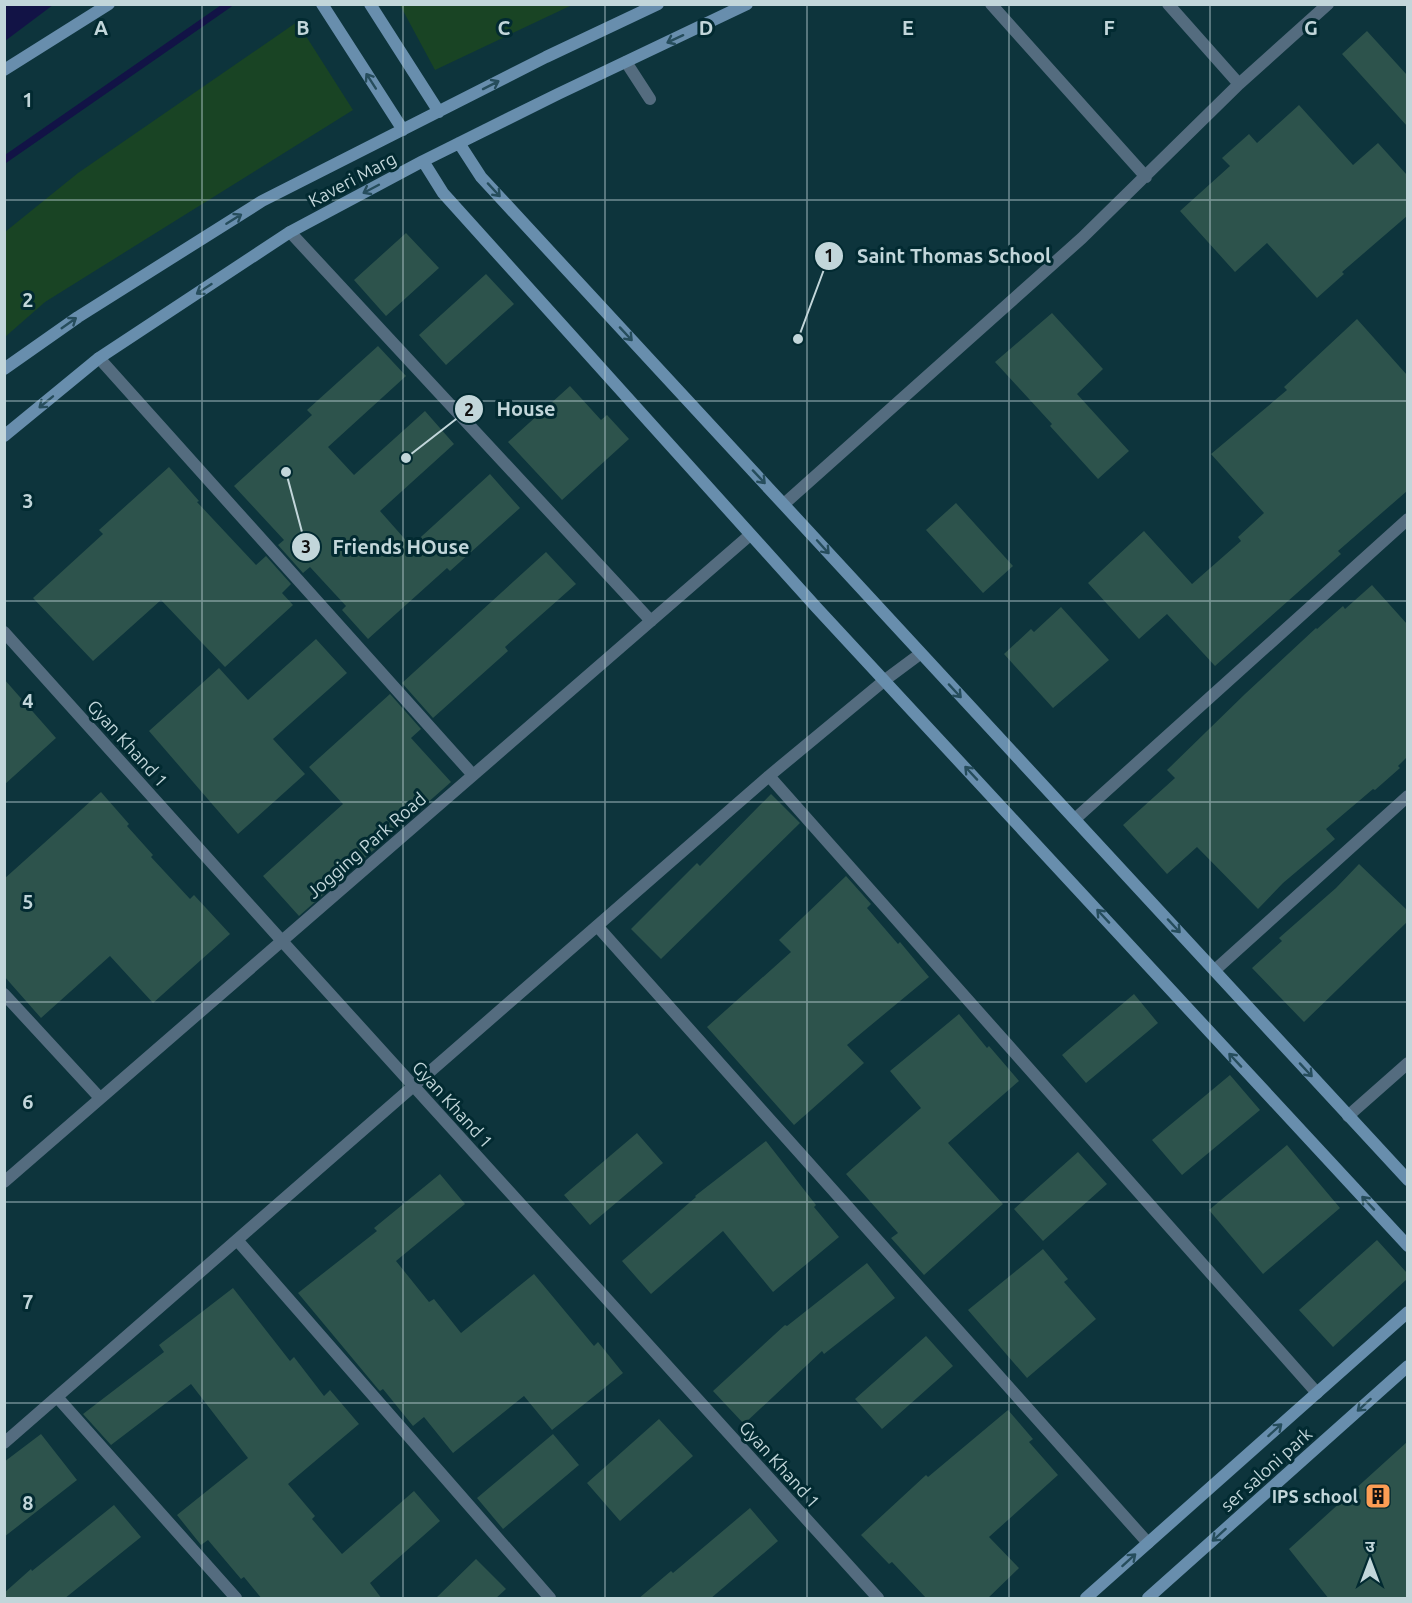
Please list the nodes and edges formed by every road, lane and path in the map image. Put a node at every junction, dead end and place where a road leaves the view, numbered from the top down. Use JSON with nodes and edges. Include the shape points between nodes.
{"nodes":[{"id":1,"x":109,"y":4,"type":"edge"},
{"id":2,"x":322,"y":4,"type":"edge"},
{"id":3,"x":370,"y":4,"type":"edge"},
{"id":4,"x":657,"y":4,"type":"edge"},
{"id":5,"x":747,"y":4,"type":"edge"},
{"id":6,"x":991,"y":4,"type":"edge"},
{"id":7,"x":1168,"y":4,"type":"edge"},
{"id":8,"x":1328,"y":4,"type":"edge"},
{"id":9,"x":626,"y":62,"type":"junction"},
{"id":10,"x":4,"y":70,"type":"edge"},
{"id":11,"x":1239,"y":84,"type":"junction"},
{"id":12,"x":650,"y":99,"type":"dead end"},
{"id":13,"x":439,"y":112,"type":"junction"},
{"id":14,"x":403,"y":130,"type":"junction"},
{"id":15,"x":459,"y":143,"type":"junction"},
{"id":16,"x":423,"y":161,"type":"junction"},
{"id":17,"x":1146,"y":177,"type":"junction"},
{"id":18,"x":290,"y":232,"type":"junction"},
{"id":19,"x":99,"y":358,"type":"junction"},
{"id":20,"x":4,"y":369,"type":"edge"},
{"id":21,"x":4,"y":436,"type":"edge"},
{"id":22,"x":784,"y":504,"type":"junction"},
{"id":23,"x":1407,"y":519,"type":"edge"},
{"id":24,"x":750,"y":535,"type":"junction"},
{"id":25,"x":651,"y":621,"type":"junction"},
{"id":26,"x":4,"y":632,"type":"edge"},
{"id":27,"x":920,"y":654,"type":"junction"},
{"id":28,"x":885,"y":680,"type":"junction"},
{"id":29,"x":473,"y":775,"type":"junction"},
{"id":30,"x":769,"y":776,"type":"junction"},
{"id":31,"x":1407,"y":796,"type":"edge"},
{"id":32,"x":1075,"y":819,"type":"junction"},
{"id":33,"x":598,"y":927,"type":"junction"},
{"id":34,"x":282,"y":942,"type":"junction"},
{"id":35,"x":1215,"y":970,"type":"junction"},
{"id":36,"x":4,"y":994,"type":"edge"},
{"id":37,"x":1407,"y":1063,"type":"edge"},
{"id":38,"x":413,"y":1086,"type":"junction"},
{"id":39,"x":100,"y":1098,"type":"junction"},
{"id":40,"x":1348,"y":1116,"type":"junction"},
{"id":41,"x":1407,"y":1180,"type":"edge"},
{"id":42,"x":4,"y":1182,"type":"edge"},
{"id":43,"x":237,"y":1240,"type":"junction"},
{"id":44,"x":1407,"y":1246,"type":"edge"},
{"id":45,"x":1407,"y":1312,"type":"edge"},
{"id":46,"x":1407,"y":1366,"type":"edge"},
{"id":47,"x":1317,"y":1393,"type":"junction"},
{"id":48,"x":57,"y":1397,"type":"junction"},
{"id":49,"x":4,"y":1443,"type":"edge"},
{"id":50,"x":1148,"y":1543,"type":"junction"},
{"id":51,"x":236,"y":1599,"type":"edge"},
{"id":52,"x":550,"y":1599,"type":"edge"},
{"id":53,"x":878,"y":1599,"type":"edge"},
{"id":54,"x":1086,"y":1599,"type":"edge"},
{"id":55,"x":1148,"y":1599,"type":"edge"}],
"edges":[{"from":1,"to":10,"type":"street"},
{"from":14,"to":2,"type":"street","one_way":true},
{"from":3,"to":13,"type":"street"},
{"from":13,"to":4,"type":"street","name":"Kaveri Marg","one_way":true},
{"from":5,"to":9,"type":"street","name":"Kaveri Marg","one_way":true},
{"from":6,"to":17,"type":"street"},
{"from":7,"to":11,"type":"street"},
{"from":8,"to":11,"type":"street"},
{"from":9,"to":12,"type":"street"},
{"from":9,"to":15,"type":"street","name":"Kaveri Marg"},
{"from":11,"to":17,"type":"street"},
{"from":13,"to":14,"type":"street","name":"Kaveri Marg"},
{"from":20,"to":14,"type":"street","name":"Kaveri Marg","one_way":true,"via":[[78,317],[262,201]]},
{"from":15,"to":16,"type":"street","name":"Kaveri Marg"},
{"from":15,"to":22,"type":"street","one_way":true,"via":[[481,177]]},
{"from":16,"to":18,"type":"street","name":"Kaveri Marg","one_way":true},
{"from":16,"to":24,"type":"street","via":[[448,199]]},
{"from":17,"to":22,"type":"street"},
{"from":18,"to":19,"type":"street","name":"Kaveri Marg","one_way":true},
{"from":18,"to":25,"type":"street"},
{"from":19,"to":21,"type":"street","name":"Kaveri Marg","one_way":true},
{"from":19,"to":29,"type":"street"},
{"from":22,"to":27,"type":"street","one_way":true},
{"from":23,"to":32,"type":"street"},
{"from":24,"to":25,"type":"street","name":"Jogging Park Road"},
{"from":24,"to":28,"type":"street"},
{"from":25,"to":29,"type":"street","name":"Jogging Park Road"},
{"from":26,"to":34,"type":"street","name":"Gyan Khand 1"},
{"from":27,"to":28,"type":"street"},
{"from":27,"to":32,"type":"street","one_way":true},
{"from":28,"to":30,"type":"street"},
{"from":44,"to":28,"type":"street","one_way":true},
{"from":29,"to":34,"type":"street","name":"Jogging Park Road"},
{"from":30,"to":33,"type":"street"},
{"from":30,"to":47,"type":"street"},
{"from":31,"to":35,"type":"street"},
{"from":32,"to":35,"type":"street","one_way":true},
{"from":33,"to":38,"type":"street"},
{"from":33,"to":50,"type":"street"},
{"from":34,"to":38,"type":"street","name":"Gyan Khand 1"},
{"from":34,"to":39,"type":"street","name":"Jogging Park Road"},
{"from":35,"to":40,"type":"street","one_way":true},
{"from":36,"to":39,"type":"street"},
{"from":37,"to":40,"type":"street"},
{"from":38,"to":43,"type":"street"},
{"from":38,"to":53,"type":"street","name":"Gyan Khand 1"},
{"from":39,"to":42,"type":"street","name":"Jogging Park Road"},
{"from":40,"to":41,"type":"street"},
{"from":43,"to":48,"type":"street"},
{"from":43,"to":52,"type":"street"},
{"from":45,"to":47,"type":"street"},
{"from":46,"to":55,"type":"street","name":"ser saloni park","one_way":true},
{"from":50,"to":47,"type":"street","one_way":true},
{"from":48,"to":49,"type":"street"},
{"from":48,"to":51,"type":"street"},
{"from":54,"to":50,"type":"street","one_way":true}]}
